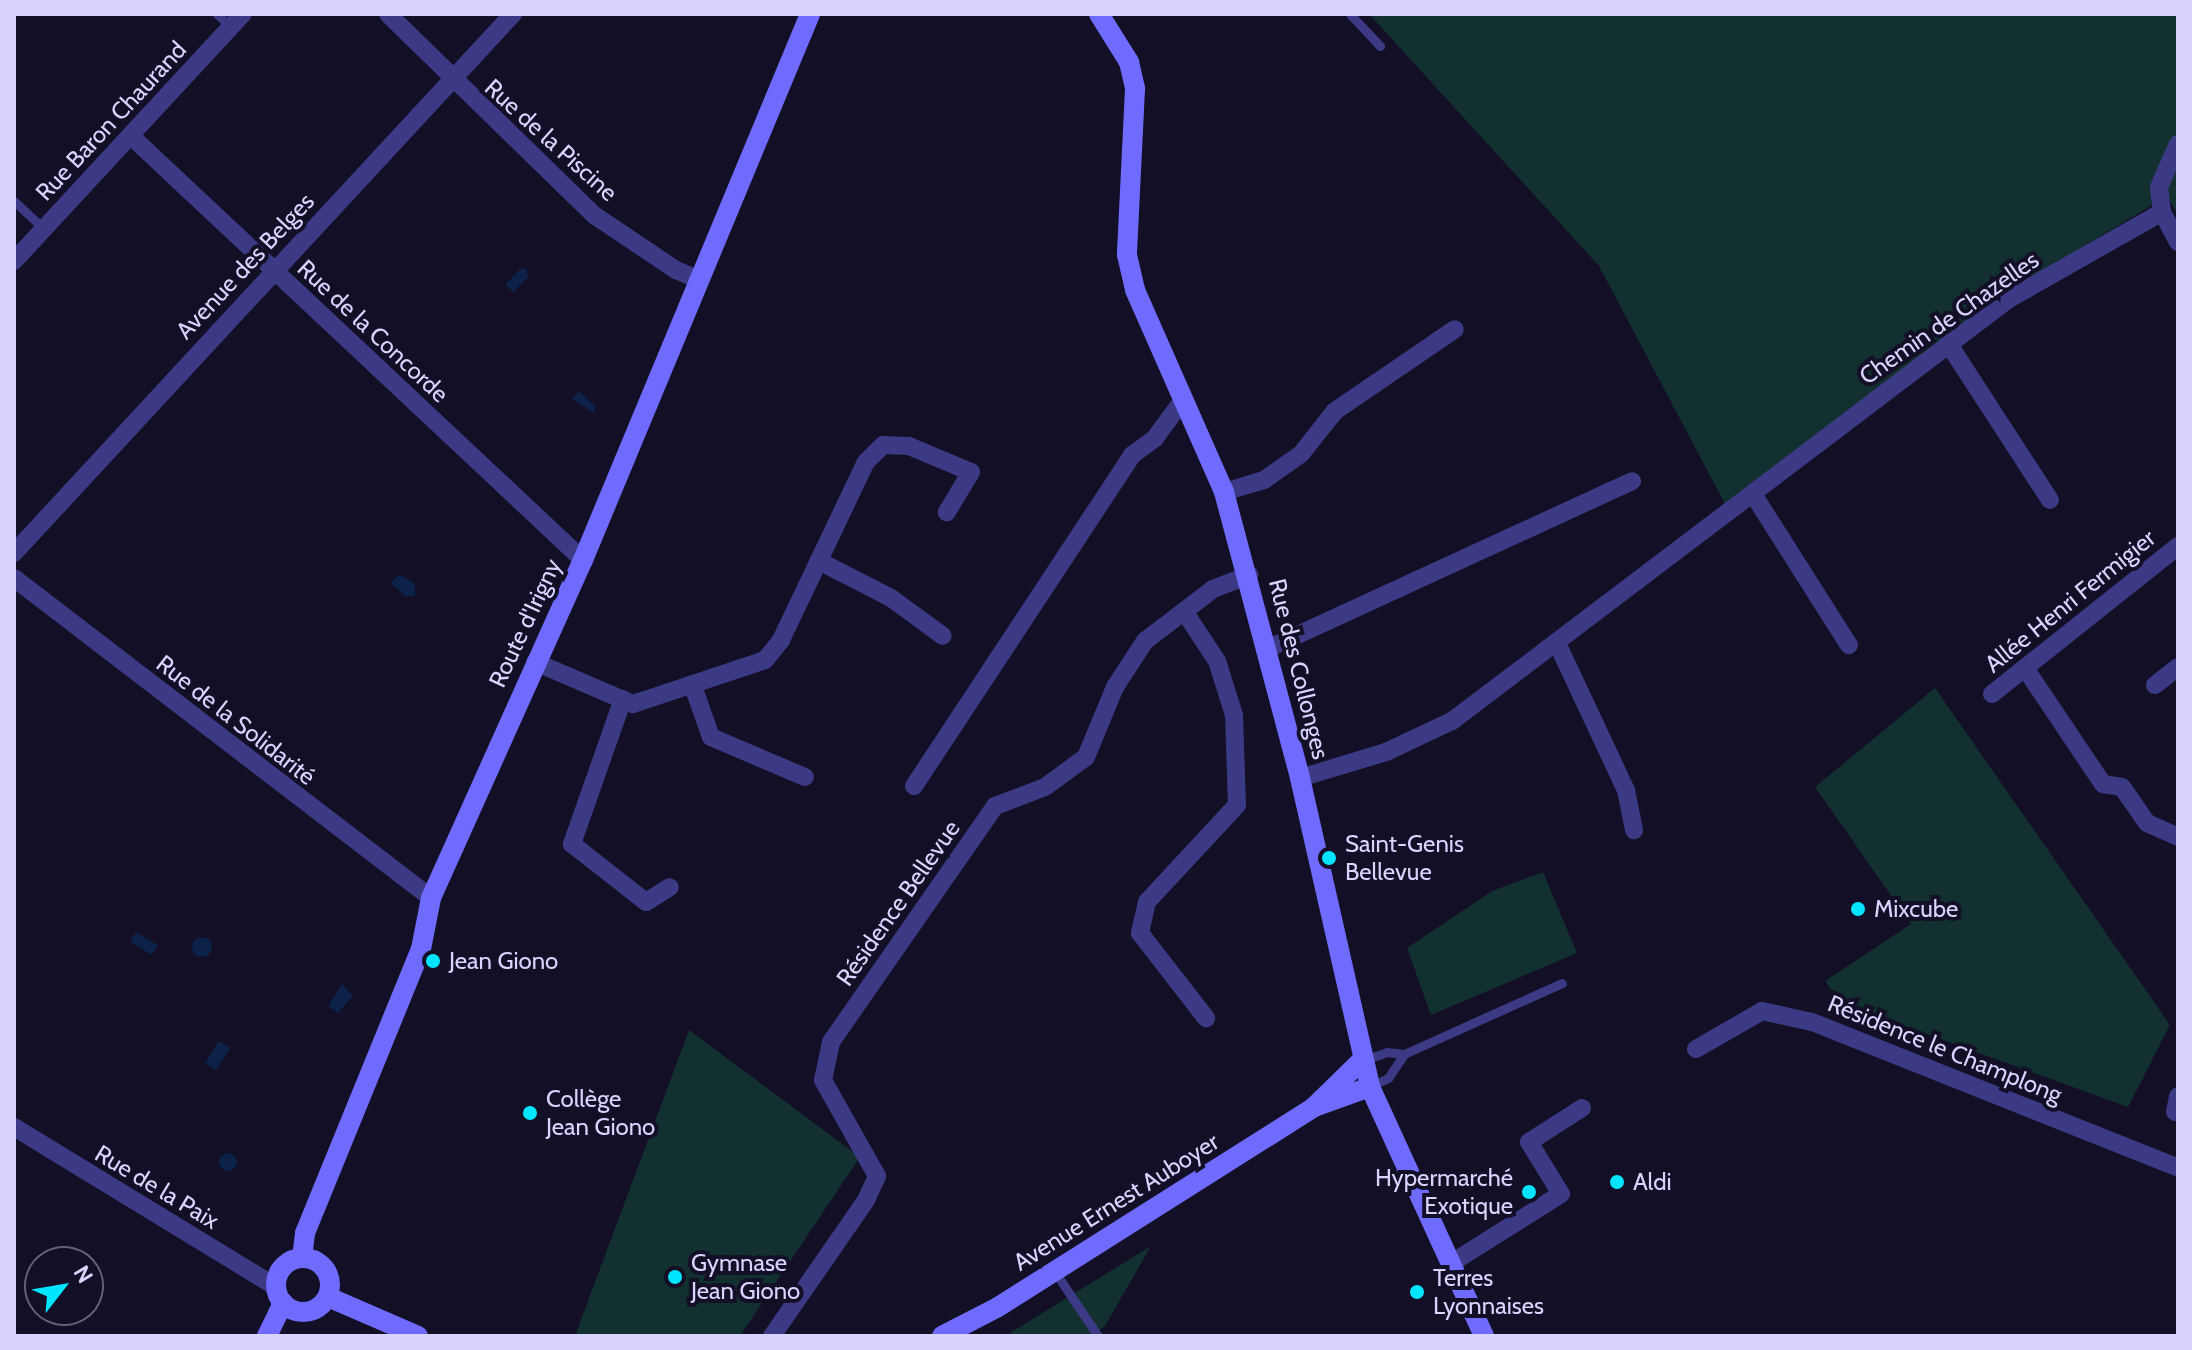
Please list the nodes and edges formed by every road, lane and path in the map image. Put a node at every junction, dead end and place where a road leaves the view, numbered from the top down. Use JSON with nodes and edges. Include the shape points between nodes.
{"nodes":[{"id":1,"x":388,"y":14,"type":"edge"},
{"id":2,"x":513,"y":14,"type":"edge"},
{"id":3,"x":810,"y":14,"type":"edge"},
{"id":4,"x":1099,"y":14,"type":"edge"},
{"id":5,"x":1350,"y":14,"type":"edge"},
{"id":6,"x":231,"y":18,"type":"edge"},
{"id":7,"x":1380,"y":46,"type":"dead end"},
{"id":8,"x":455,"y":78,"type":"junction"},
{"id":9,"x":131,"y":136,"type":"junction"},
{"id":10,"x":2178,"y":144,"type":"edge"},
{"id":11,"x":14,"y":201,"type":"edge"},
{"id":12,"x":2162,"y":212,"type":"junction"},
{"id":13,"x":44,"y":229,"type":"junction"},
{"id":14,"x":2178,"y":242,"type":"edge"},
{"id":15,"x":14,"y":261,"type":"edge"},
{"id":16,"x":273,"y":271,"type":"junction"},
{"id":17,"x":700,"y":280,"type":"junction"},
{"id":18,"x":1455,"y":329,"type":"dead end"},
{"id":19,"x":1948,"y":343,"type":"junction"},
{"id":20,"x":1183,"y":400,"type":"junction"},
{"id":21,"x":1632,"y":481,"type":"dead end"},
{"id":22,"x":1224,"y":492,"type":"junction"},
{"id":23,"x":1753,"y":494,"type":"junction"},
{"id":24,"x":2050,"y":500,"type":"dead end"},
{"id":25,"x":947,"y":512,"type":"dead end"},
{"id":26,"x":2178,"y":546,"type":"edge"},
{"id":27,"x":14,"y":553,"type":"edge"},
{"id":28,"x":583,"y":560,"type":"junction"},
{"id":29,"x":819,"y":561,"type":"junction"},
{"id":30,"x":1249,"y":575,"type":"junction"},
{"id":31,"x":14,"y":578,"type":"edge"},
{"id":32,"x":1184,"y":611,"type":"junction"},
{"id":33,"x":943,"y":636,"type":"dead end"},
{"id":34,"x":1557,"y":643,"type":"junction"},
{"id":35,"x":1849,"y":645,"type":"dead end"},
{"id":36,"x":1265,"y":650,"type":"junction"},
{"id":37,"x":535,"y":662,"type":"junction"},
{"id":38,"x":2178,"y":667,"type":"edge"},
{"id":39,"x":2025,"y":668,"type":"junction"},
{"id":40,"x":2155,"y":685,"type":"dead end"},
{"id":41,"x":693,"y":686,"type":"junction"},
{"id":42,"x":1992,"y":694,"type":"dead end"},
{"id":43,"x":623,"y":699,"type":"junction"},
{"id":44,"x":805,"y":777,"type":"dead end"},
{"id":45,"x":1300,"y":778,"type":"junction"},
{"id":46,"x":914,"y":786,"type":"dead end"},
{"id":47,"x":1634,"y":830,"type":"dead end"},
{"id":48,"x":2178,"y":837,"type":"edge"},
{"id":49,"x":670,"y":887,"type":"dead end"},
{"id":50,"x":431,"y":898,"type":"junction"},
{"id":51,"x":1562,"y":983,"type":"dead end"},
{"id":52,"x":1206,"y":1018,"type":"dead end"},
{"id":53,"x":1696,"y":1049,"type":"dead end"},
{"id":54,"x":1404,"y":1054,"type":"junction"},
{"id":55,"x":1361,"y":1061,"type":"junction"},
{"id":56,"x":1370,"y":1087,"type":"junction"},
{"id":57,"x":1314,"y":1107,"type":"junction"},
{"id":58,"x":1582,"y":1108,"type":"dead end"},
{"id":59,"x":14,"y":1127,"type":"edge"},
{"id":60,"x":2178,"y":1168,"type":"edge"},
{"id":61,"x":302,"y":1258,"type":"junction"},
{"id":62,"x":1450,"y":1264,"type":"junction"},
{"id":63,"x":1055,"y":1272,"type":"junction"},
{"id":64,"x":280,"y":1295,"type":"junction"},
{"id":65,"x":328,"y":1297,"type":"junction"},
{"id":66,"x":267,"y":1336,"type":"edge"},
{"id":67,"x":418,"y":1336,"type":"edge"},
{"id":68,"x":772,"y":1336,"type":"edge"},
{"id":69,"x":942,"y":1336,"type":"edge"},
{"id":70,"x":1098,"y":1336,"type":"edge"},
{"id":71,"x":1484,"y":1336,"type":"edge"}],
"edges":[{"from":1,"to":8,"type":"street","name":"Rue de la Piscine"},
{"from":2,"to":8,"type":"street","name":"Avenue des Belges"},
{"from":3,"to":17,"type":"street","name":"Route d'Irigny"},
{"from":4,"to":20,"type":"street","name":"Rue des Collonges","via":[[1129,62],[1135,89],[1127,255],[1135,290]]},
{"from":5,"to":7,"type":"lane"},
{"from":6,"to":9,"type":"street","name":"Rue Baron Chaurand"},
{"from":8,"to":16,"type":"street","name":"Avenue des Belges"},
{"from":8,"to":17,"type":"street","name":"Rue de la Piscine","via":[[594,215],[676,270]]},
{"from":9,"to":13,"type":"street","name":"Rue Baron Chaurand"},
{"from":9,"to":16,"type":"street","name":"Rue de la Concorde"},
{"from":10,"to":12,"type":"street","via":[[2159,187]]},
{"from":11,"to":13,"type":"lane"},
{"from":12,"to":14,"type":"street"},
{"from":12,"to":19,"type":"street","name":"Chemin de Chazelles","via":[[2009,299]]},
{"from":13,"to":15,"type":"street","name":"Rue Baron Chaurand"},
{"from":16,"to":27,"type":"street","name":"Avenue des Belges"},
{"from":16,"to":28,"type":"street","name":"Rue de la Concorde"},
{"from":17,"to":28,"type":"street","name":"Route d'Irigny"},
{"from":18,"to":22,"type":"street","via":[[1335,411],[1301,454],[1264,480]]},
{"from":19,"to":23,"type":"street","name":"Chemin de Chazelles"},
{"from":19,"to":24,"type":"street"},
{"from":20,"to":22,"type":"street","name":"Rue des Collonges"},
{"from":20,"to":46,"type":"street","via":[[1155,438],[1132,455]]},
{"from":21,"to":36,"type":"street"},
{"from":22,"to":30,"type":"street","name":"Rue des Collonges"},
{"from":23,"to":34,"type":"street","name":"Chemin de Chazelles"},
{"from":23,"to":35,"type":"street"},
{"from":25,"to":29,"type":"street","via":[[971,472],[909,446],[883,445],[866,462]]},
{"from":26,"to":39,"type":"street","name":"Allée Henri Fermigier"},
{"from":28,"to":37,"type":"street","name":"Route d'Irigny"},
{"from":29,"to":33,"type":"street","via":[[891,598]]},
{"from":29,"to":41,"type":"street","via":[[776,651],[765,660]]},
{"from":30,"to":32,"type":"street","name":"Résidence Bellevue","via":[[1213,589]]},
{"from":30,"to":36,"type":"street","name":"Rue des Collonges"},
{"from":31,"to":50,"type":"street","name":"Rue de la Solidarité"},
{"from":32,"to":52,"type":"street","via":[[1217,661],[1234,715],[1237,805],[1147,902],[1140,933]]},
{"from":32,"to":68,"type":"street","name":"Résidence Bellevue","via":[[1145,641],[1115,687],[1086,757],[1045,787],[995,806],[831,1042],[823,1080],[877,1176]]},
{"from":34,"to":45,"type":"street","name":"Chemin de Chazelles","via":[[1452,721],[1386,752]]},
{"from":34,"to":47,"type":"street","via":[[1626,790]]},
{"from":36,"to":45,"type":"street","name":"Rue des Collonges"},
{"from":37,"to":43,"type":"street"},
{"from":37,"to":50,"type":"street","name":"Route d'Irigny"},
{"from":38,"to":40,"type":"street"},
{"from":39,"to":42,"type":"street","name":"Allée Henri Fermigier"},
{"from":39,"to":48,"type":"street","via":[[2103,784],[2122,787],[2147,823]]},
{"from":41,"to":43,"type":"street","via":[[643,703]]},
{"from":41,"to":44,"type":"street","via":[[711,737]]},
{"from":43,"to":49,"type":"street","via":[[572,844],[646,902]]},
{"from":45,"to":55,"type":"street","name":"Rue des Collonges"},
{"from":50,"to":61,"type":"street","name":"Route d'Irigny","via":[[421,949],[305,1233]]},
{"from":51,"to":54,"type":"lane"},
{"from":53,"to":60,"type":"street","name":"Résidence le Champlong","via":[[1762,1011],[1812,1022]]},
{"from":54,"to":55,"type":"lane","via":[[1387,1052]]},
{"from":54,"to":56,"type":"lane","via":[[1388,1078]]},
{"from":55,"to":56,"type":"street","name":"Rue des Collonges"},
{"from":55,"to":57,"type":"street","name":"Avenue Ernest Auboyer"},
{"from":56,"to":57,"type":"street","name":"Avenue Ernest Auboyer"},
{"from":56,"to":62,"type":"street","name":"Rue des Collonges"},
{"from":57,"to":63,"type":"street","name":"Avenue Ernest Auboyer"},
{"from":58,"to":62,"type":"street","via":[[1529,1142],[1561,1194]]},
{"from":59,"to":64,"type":"street","name":"Rue de la Paix"},
{"from":61,"to":64,"type":"street","via":[[282,1268]]},
{"from":61,"to":65,"type":"street","via":[[327,1271]]},
{"from":62,"to":71,"type":"street","name":"Rue des Collonges"},
{"from":63,"to":69,"type":"street","name":"Avenue Ernest Auboyer"},
{"from":63,"to":70,"type":"lane"},
{"from":64,"to":65,"type":"street","via":[[307,1312]]},
{"from":64,"to":66,"type":"street"},
{"from":65,"to":67,"type":"street"}]}
